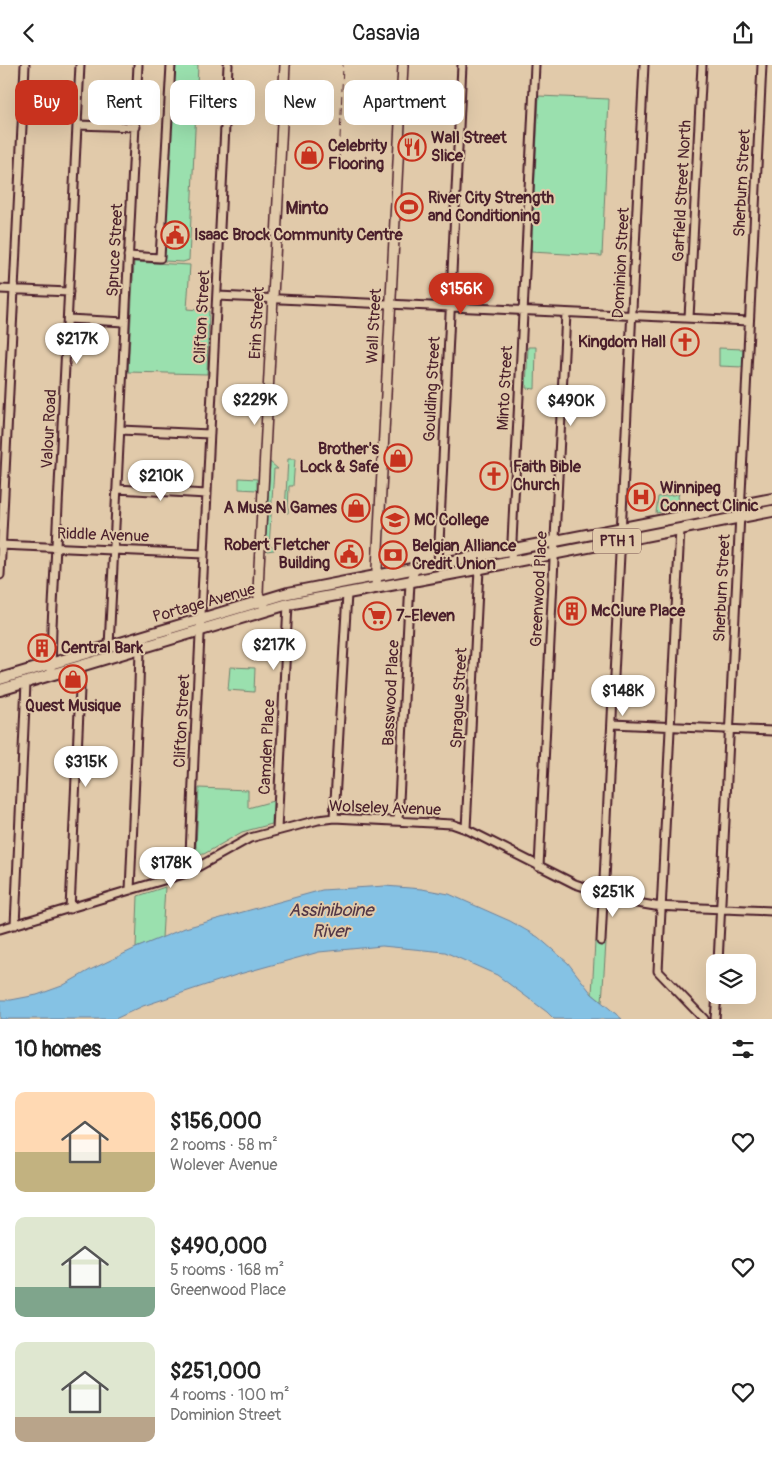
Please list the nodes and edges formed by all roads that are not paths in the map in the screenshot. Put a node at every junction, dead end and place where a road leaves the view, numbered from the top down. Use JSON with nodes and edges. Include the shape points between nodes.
{"nodes":[{"id":1,"x":25,"y":65,"type":"edge"},
{"id":2,"x":80,"y":65,"type":"edge"},
{"id":3,"x":138,"y":65,"type":"edge"},
{"id":4,"x":170,"y":65,"type":"edge"},
{"id":5,"x":228,"y":65,"type":"edge"},
{"id":6,"x":285,"y":65,"type":"edge"},
{"id":7,"x":403,"y":65,"type":"edge"},
{"id":8,"x":462,"y":65,"type":"edge"},
{"id":9,"x":536,"y":65,"type":"edge"},
{"id":10,"x":644,"y":65,"type":"edge"},
{"id":11,"x":702,"y":65,"type":"edge"},
{"id":12,"x":762,"y":65,"type":"edge"},
{"id":13,"x":78,"y":125,"type":"junction"},
{"id":14,"x":136,"y":127,"type":"junction"},
{"id":15,"x":128,"y":256,"type":"junction"},
{"id":16,"x":0,"y":289,"type":"edge"},
{"id":17,"x":15,"y":289,"type":"junction"},
{"id":18,"x":70,"y":292,"type":"junction"},
{"id":19,"x":218,"y":296,"type":"junction"},
{"id":20,"x":273,"y":299,"type":"junction"},
{"id":21,"x":390,"y":304,"type":"junction"},
{"id":22,"x":450,"y":307,"type":"junction"},
{"id":23,"x":522,"y":311,"type":"junction"},
{"id":24,"x":566,"y":313,"type":"junction"},
{"id":25,"x":632,"y":316,"type":"junction"},
{"id":26,"x":68,"y":319,"type":"junction"},
{"id":27,"x":689,"y":319,"type":"junction"},
{"id":28,"x":749,"y":321,"type":"junction"},
{"id":29,"x":125,"y":322,"type":"junction"},
{"id":30,"x":120,"y":430,"type":"junction"},
{"id":31,"x":210,"y":434,"type":"junction"},
{"id":32,"x":117,"y":489,"type":"junction"},
{"id":33,"x":207,"y":494,"type":"junction"},
{"id":34,"x":772,"y":499,"type":"edge"},
{"id":35,"x":740,"y":505,"type":"junction"},
{"id":36,"x":772,"y":511,"type":"edge"},
{"id":37,"x":739,"y":518,"type":"junction"},
{"id":38,"x":621,"y":529,"type":"junction"},
{"id":39,"x":680,"y":529,"type":"junction"},
{"id":40,"x":620,"y":540,"type":"junction"},
{"id":41,"x":555,"y":541,"type":"junction"},
{"id":42,"x":1,"y":545,"type":"edge"},
{"id":43,"x":57,"y":547,"type":"junction"},
{"id":44,"x":113,"y":549,"type":"junction"},
{"id":45,"x":512,"y":550,"type":"junction"},
{"id":46,"x":204,"y":553,"type":"junction"},
{"id":47,"x":554,"y":553,"type":"junction"},
{"id":48,"x":511,"y":562,"type":"junction"},
{"id":49,"x":438,"y":564,"type":"junction"},
{"id":50,"x":416,"y":568,"type":"junction"},
{"id":51,"x":480,"y":569,"type":"junction"},
{"id":52,"x":0,"y":575,"type":"edge"},
{"id":53,"x":376,"y":577,"type":"junction"},
{"id":54,"x":410,"y":582,"type":"junction"},
{"id":55,"x":376,"y":588,"type":"junction"},
{"id":56,"x":347,"y":594,"type":"junction"},
{"id":57,"x":261,"y":601,"type":"junction"},
{"id":58,"x":288,"y":604,"type":"junction"},
{"id":59,"x":268,"y":610,"type":"junction"},
{"id":60,"x":202,"y":619,"type":"junction"},
{"id":61,"x":201,"y":631,"type":"junction"},
{"id":62,"x":139,"y":637,"type":"junction"},
{"id":63,"x":109,"y":646,"type":"junction"},
{"id":64,"x":140,"y":649,"type":"junction"},
{"id":65,"x":51,"y":664,"type":"junction"},
{"id":66,"x":81,"y":667,"type":"junction"},
{"id":67,"x":52,"y":675,"type":"junction"},
{"id":68,"x":0,"y":679,"type":"edge"},
{"id":69,"x":26,"y":683,"type":"junction"},
{"id":70,"x":0,"y":691,"type":"edge"},
{"id":71,"x":612,"y":724,"type":"junction"},
{"id":72,"x":671,"y":727,"type":"junction"},
{"id":73,"x":730,"y":729,"type":"junction"},
{"id":74,"x":772,"y":731,"type":"edge"},
{"id":75,"x":334,"y":819,"type":"junction"},
{"id":76,"x":398,"y":821,"type":"junction"},
{"id":77,"x":466,"y":829,"type":"junction"},
{"id":78,"x":277,"y":830,"type":"junction"},
{"id":79,"x":539,"y":867,"type":"junction"},
{"id":80,"x":193,"y":869,"type":"junction"},
{"id":81,"x":130,"y":890,"type":"junction"},
{"id":82,"x":603,"y":894,"type":"junction"},
{"id":83,"x":661,"y":906,"type":"junction"},
{"id":84,"x":70,"y":909,"type":"junction"},
{"id":85,"x":721,"y":909,"type":"junction"},
{"id":86,"x":772,"y":911,"type":"edge"},
{"id":87,"x":14,"y":925,"type":"junction"},
{"id":88,"x":0,"y":929,"type":"edge"},
{"id":89,"x":601,"y":941,"type":"dead end"},
{"id":90,"x":718,"y":954,"type":"edge"},
{"id":91,"x":716,"y":1004,"type":"edge"},
{"id":92,"x":704,"y":1019,"type":"edge"},
{"id":93,"x":715,"y":1019,"type":"edge"}],
"edges":[{"from":1,"to":17,"type":"street"},
{"from":2,"to":13,"type":"street","name":"Valour Road"},
{"from":3,"to":14,"type":"street","name":"Spruce Street"},
{"from":4,"to":15,"type":"street","via":[[160,258]]},
{"from":5,"to":19,"type":"street","name":"Clifton Street"},
{"from":6,"to":20,"type":"main road","name":"Erin Street"},
{"from":7,"to":21,"type":"main road","name":"Wall Street"},
{"from":8,"to":22,"type":"street","name":"Goulding Street"},
{"from":9,"to":23,"type":"street","name":"Minto Street"},
{"from":10,"to":25,"type":"street","name":"Dominion Street"},
{"from":11,"to":27,"type":"street","name":"Garfield Street North"},
{"from":12,"to":28,"type":"street","name":"Sherburn Street"},
{"from":13,"to":14,"type":"street"},
{"from":13,"to":18,"type":"street","name":"Valour Road"},
{"from":14,"to":15,"type":"street","name":"Spruce Street"},
{"from":15,"to":29,"type":"street","name":"Spruce Street"},
{"from":16,"to":17,"type":"street"},
{"from":17,"to":18,"type":"street"},
{"from":17,"to":42,"type":"street"},
{"from":18,"to":26,"type":"street","name":"Valour Road"},
{"from":19,"to":20,"type":"street"},
{"from":19,"to":31,"type":"street","name":"Clifton Street"},
{"from":20,"to":21,"type":"street"},
{"from":20,"to":57,"type":"main road","name":"Erin Street","via":[[259,567],[258,594]]},
{"from":21,"to":22,"type":"street"},
{"from":21,"to":53,"type":"main road","name":"Wall Street"},
{"from":22,"to":23,"type":"street"},
{"from":22,"to":49,"type":"street","name":"Goulding Street"},
{"from":23,"to":24,"type":"street"},
{"from":23,"to":45,"type":"street","name":"Minto Street"},
{"from":24,"to":25,"type":"street"},
{"from":24,"to":41,"type":"street","name":"Greenwood Place"},
{"from":25,"to":27,"type":"street"},
{"from":25,"to":38,"type":"street","name":"Dominion Street"},
{"from":26,"to":29,"type":"street"},
{"from":26,"to":43,"type":"street","name":"Valour Road"},
{"from":27,"to":28,"type":"street"},
{"from":28,"to":35,"type":"street","name":"Sherburn Street"},
{"from":29,"to":30,"type":"street","name":"Spruce Street"},
{"from":30,"to":31,"type":"street"},
{"from":30,"to":32,"type":"street","name":"Spruce Street"},
{"from":31,"to":33,"type":"street","name":"Clifton Street"},
{"from":32,"to":33,"type":"street"},
{"from":32,"to":44,"type":"street","name":"Spruce Street"},
{"from":33,"to":46,"type":"street","name":"Clifton Street"},
{"from":34,"to":35,"type":"highway","name":"Portage Avenue","number":"PTH 1"},
{"from":35,"to":37,"type":"street","name":"Sherburn Street"},
{"from":35,"to":38,"type":"highway","name":"Portage Avenue","number":"PTH 1"},
{"from":36,"to":37,"type":"highway","name":"Portage Avenue","number":"PTH 1"},
{"from":37,"to":39,"type":"highway","name":"Portage Avenue","number":"PTH 1"},
{"from":37,"to":73,"type":"street","name":"Sherburn Street"},
{"from":38,"to":40,"type":"street","name":"Dominion Street"},
{"from":38,"to":41,"type":"highway","name":"Portage Avenue","number":"PTH 1"},
{"from":39,"to":40,"type":"highway","name":"Portage Avenue","number":"PTH 1"},
{"from":39,"to":72,"type":"street"},
{"from":40,"to":47,"type":"highway","name":"Portage Avenue","number":"PTH 1"},
{"from":40,"to":71,"type":"street","name":"Dominion Street"},
{"from":41,"to":45,"type":"highway","name":"Portage Avenue","number":"PTH 1"},
{"from":41,"to":47,"type":"street","name":"Greenwood Place"},
{"from":42,"to":43,"type":"street","name":"Riddle Avenue"},
{"from":42,"to":52,"type":"street"},
{"from":43,"to":44,"type":"street","name":"Riddle Avenue"},
{"from":43,"to":65,"type":"street","name":"Valour Road"},
{"from":44,"to":46,"type":"street","name":"Riddle Avenue"},
{"from":44,"to":63,"type":"street","name":"Spruce Street"},
{"from":45,"to":48,"type":"street","name":"Minto Street"},
{"from":45,"to":49,"type":"highway","name":"Portage Avenue","number":"PTH 1"},
{"from":46,"to":60,"type":"street","name":"Clifton Street"},
{"from":47,"to":48,"type":"highway","name":"Portage Avenue","number":"PTH 1"},
{"from":47,"to":79,"type":"street","name":"Greenwood Place"},
{"from":48,"to":51,"type":"highway","name":"Portage Avenue","number":"PTH 1"},
{"from":49,"to":50,"type":"highway","name":"Portage Avenue","number":"PTH 1"},
{"from":50,"to":53,"type":"highway","name":"Portage Avenue","number":"PTH 1"},
{"from":50,"to":54,"type":"street","name":"Basswood Place"},
{"from":51,"to":54,"type":"highway","name":"Portage Avenue","number":"PTH 1"},
{"from":51,"to":77,"type":"street","name":"Sprague Street"},
{"from":53,"to":55,"type":"main road","name":"Wall Street"},
{"from":53,"to":57,"type":"highway","name":"Portage Avenue","number":"PTH 1"},
{"from":54,"to":55,"type":"highway","name":"Portage Avenue","number":"PTH 1"},
{"from":54,"to":76,"type":"street","name":"Basswood Place"},
{"from":55,"to":56,"type":"highway","name":"Portage Avenue","number":"PTH 1"},
{"from":56,"to":58,"type":"highway","name":"Portage Avenue","number":"PTH 1"},
{"from":56,"to":75,"type":"street"},
{"from":57,"to":59,"type":"main road"},
{"from":57,"to":60,"type":"highway","name":"Portage Avenue","number":"PTH 1"},
{"from":58,"to":59,"type":"highway","name":"Portage Avenue","number":"PTH 1"},
{"from":58,"to":78,"type":"street","name":"Camden Place"},
{"from":59,"to":61,"type":"highway","name":"Portage Avenue","number":"PTH 1"},
{"from":60,"to":61,"type":"street","name":"Clifton Street"},
{"from":60,"to":62,"type":"highway","name":"Portage Avenue","number":"PTH 1"},
{"from":61,"to":64,"type":"highway","name":"Portage Avenue","number":"PTH 1"},
{"from":61,"to":80,"type":"street","name":"Clifton Street","via":[[190,855]]},
{"from":62,"to":63,"type":"highway","name":"Portage Avenue","number":"PTH 1"},
{"from":62,"to":64,"type":"street"},
{"from":63,"to":65,"type":"highway","name":"Portage Avenue","number":"PTH 1"},
{"from":64,"to":66,"type":"highway","name":"Portage Avenue","number":"PTH 1"},
{"from":64,"to":81,"type":"street"},
{"from":65,"to":67,"type":"street","name":"Valour Road"},
{"from":65,"to":68,"type":"highway","name":"Portage Avenue","number":"PTH 1"},
{"from":66,"to":67,"type":"highway","name":"Portage Avenue","number":"PTH 1"},
{"from":66,"to":84,"type":"street"},
{"from":67,"to":69,"type":"highway","name":"Portage Avenue","number":"PTH 1"},
{"from":69,"to":70,"type":"highway","name":"Portage Avenue","number":"PTH 1"},
{"from":69,"to":87,"type":"street"},
{"from":71,"to":72,"type":"street"},
{"from":71,"to":82,"type":"street","name":"Dominion Street"},
{"from":72,"to":73,"type":"street"},
{"from":72,"to":83,"type":"street"},
{"from":73,"to":74,"type":"street"},
{"from":73,"to":85,"type":"street","name":"Sherburn Street"},
{"from":75,"to":76,"type":"street","name":"Wolseley Avenue"},
{"from":75,"to":78,"type":"street","name":"Wolseley Avenue"},
{"from":76,"to":77,"type":"street","name":"Wolseley Avenue","via":[[442,823]]},
{"from":77,"to":79,"type":"street","name":"Wolseley Avenue"},
{"from":78,"to":80,"type":"street","name":"Wolseley Avenue","via":[[245,840]]},
{"from":79,"to":82,"type":"street","name":"Wolseley Avenue"},
{"from":80,"to":81,"type":"street","name":"Wolseley Avenue"},
{"from":81,"to":84,"type":"street","name":"Wolseley Avenue"},
{"from":82,"to":83,"type":"street","name":"Wolseley Avenue"},
{"from":82,"to":89,"type":"street","name":"Dominion Street"},
{"from":83,"to":85,"type":"street","name":"Wolseley Avenue"},
{"from":83,"to":92,"type":"street","via":[[658,971]]},
{"from":84,"to":87,"type":"street","name":"Wolseley Avenue"},
{"from":85,"to":86,"type":"street","name":"Wolseley Avenue"},
{"from":85,"to":90,"type":"street","name":"Sherburn Street"},
{"from":87,"to":88,"type":"street","name":"Wolseley Avenue"},
{"from":91,"to":93,"type":"street"}]}
